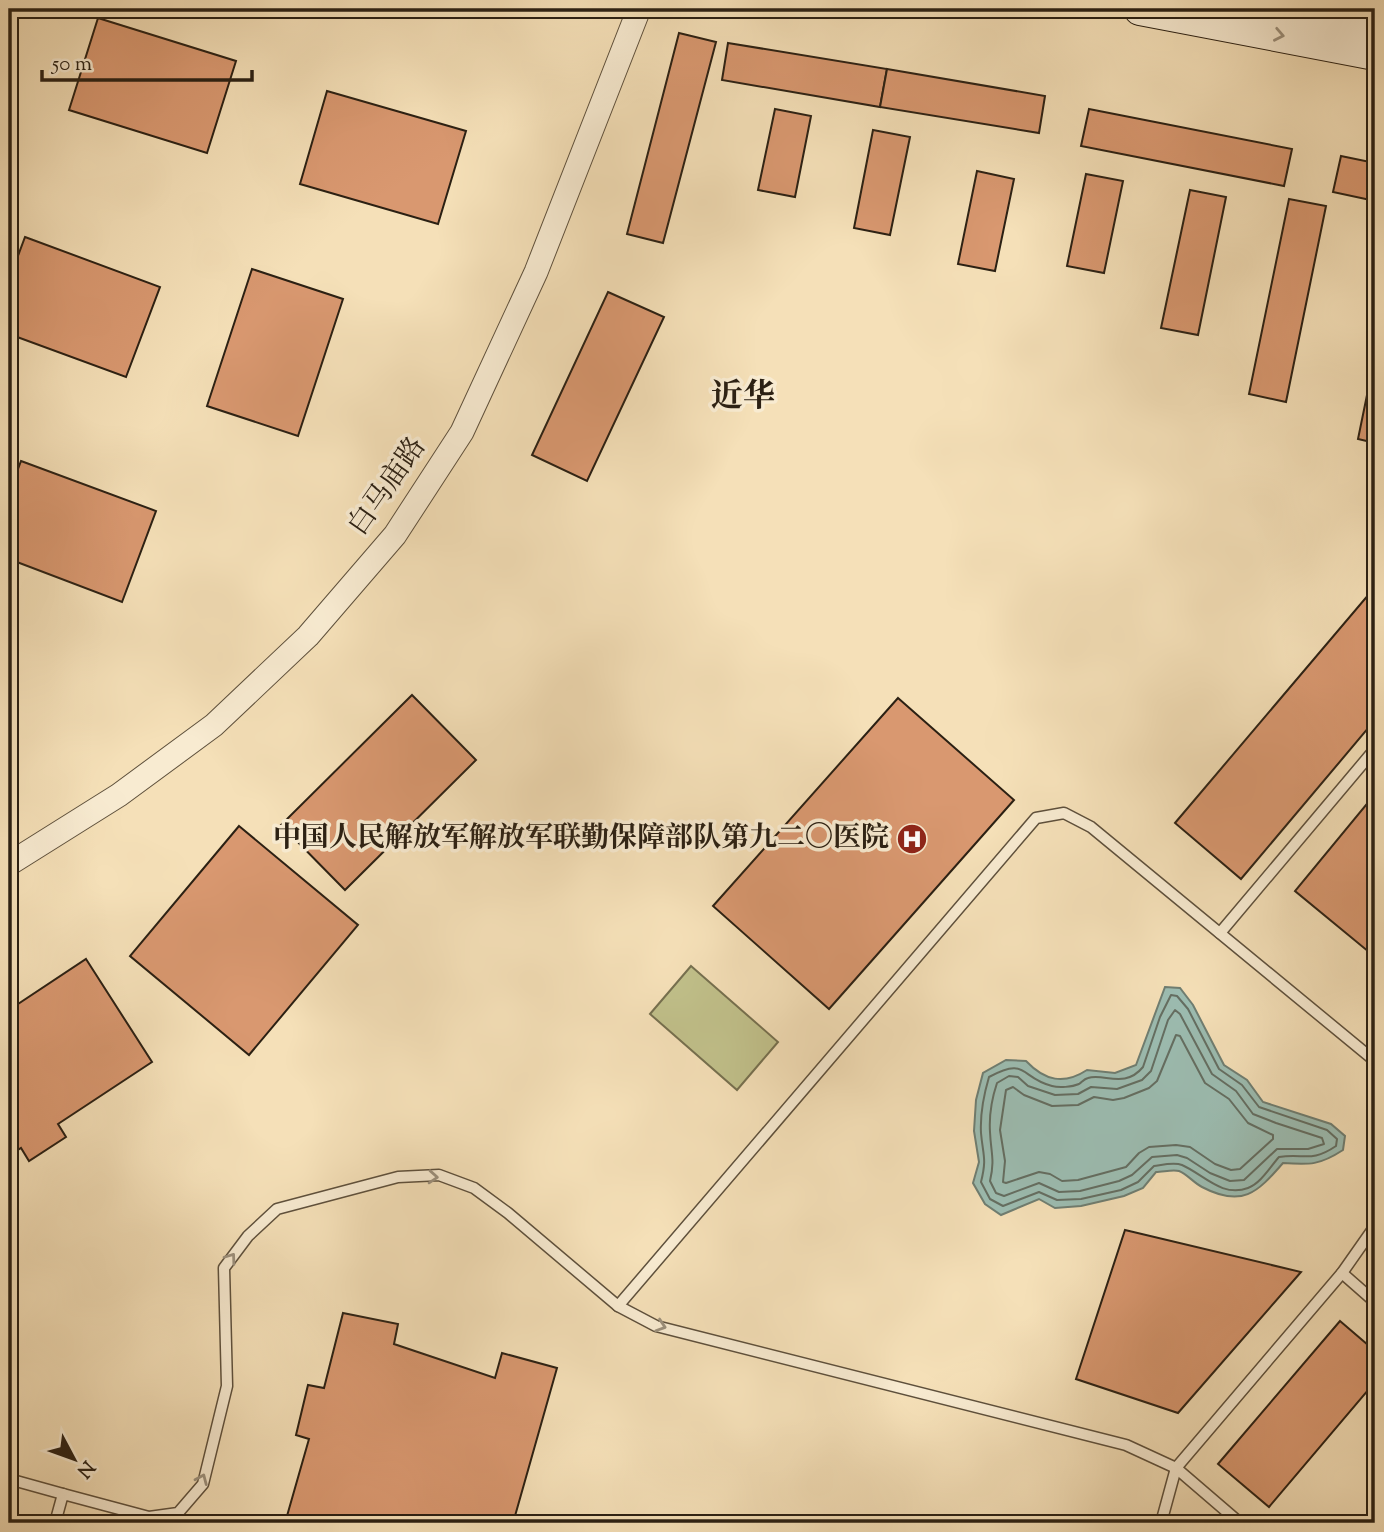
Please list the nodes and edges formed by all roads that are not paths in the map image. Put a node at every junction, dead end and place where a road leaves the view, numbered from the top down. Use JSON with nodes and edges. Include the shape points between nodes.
{"nodes":[{"id":1,"x":639,"y":9,"type":"edge"},
{"id":2,"x":1140,"y":9,"type":"edge"},
{"id":3,"x":1288,"y":9,"type":"edge"},
{"id":4,"x":1375,"y":26,"type":"edge"},
{"id":5,"x":1375,"y":54,"type":"edge"},
{"id":6,"x":1375,"y":749,"type":"edge"},
{"id":7,"x":9,"y":864,"type":"edge"},
{"id":8,"x":1220,"y":933,"type":"junction"},
{"id":9,"x":1375,"y":1061,"type":"edge"},
{"id":10,"x":1375,"y":1226,"type":"edge"},
{"id":11,"x":1342,"y":1273,"type":"junction"},
{"id":12,"x":1375,"y":1302,"type":"edge"},
{"id":13,"x":618,"y":1306,"type":"junction"},
{"id":14,"x":1176,"y":1468,"type":"junction"},
{"id":15,"x":9,"y":1479,"type":"edge"},
{"id":16,"x":62,"y":1494,"type":"junction"},
{"id":17,"x":55,"y":1523,"type":"edge"},
{"id":18,"x":1161,"y":1523,"type":"edge"},
{"id":19,"x":1240,"y":1523,"type":"edge"}],
"edges":[{"from":1,"to":7,"type":"street","name":"白马庙路","via":[[536,272],[462,432],[395,535],[307,636],[214,725],[118,795]]},
{"from":2,"to":5,"type":"main road","one_way":true},
{"from":3,"to":4,"type":"main road"},
{"from":6,"to":8,"type":"lane"},
{"from":8,"to":9,"type":"lane"},
{"from":8,"to":13,"type":"lane","via":[[1091,827],[1064,813],[1036,818]]},
{"from":10,"to":11,"type":"lane"},
{"from":11,"to":12,"type":"lane"},
{"from":11,"to":14,"type":"lane"},
{"from":13,"to":14,"type":"lane","one_way":true,"via":[[656,1326],[1126,1445]]},
{"from":16,"to":13,"type":"lane","one_way":true,"via":[[149,1517],[178,1513],[202,1484],[228,1386],[223,1268],[277,1209],[398,1177],[439,1175],[474,1188]]},
{"from":14,"to":18,"type":"lane"},
{"from":14,"to":19,"type":"lane"},
{"from":15,"to":16,"type":"lane"},
{"from":16,"to":17,"type":"lane"}]}
